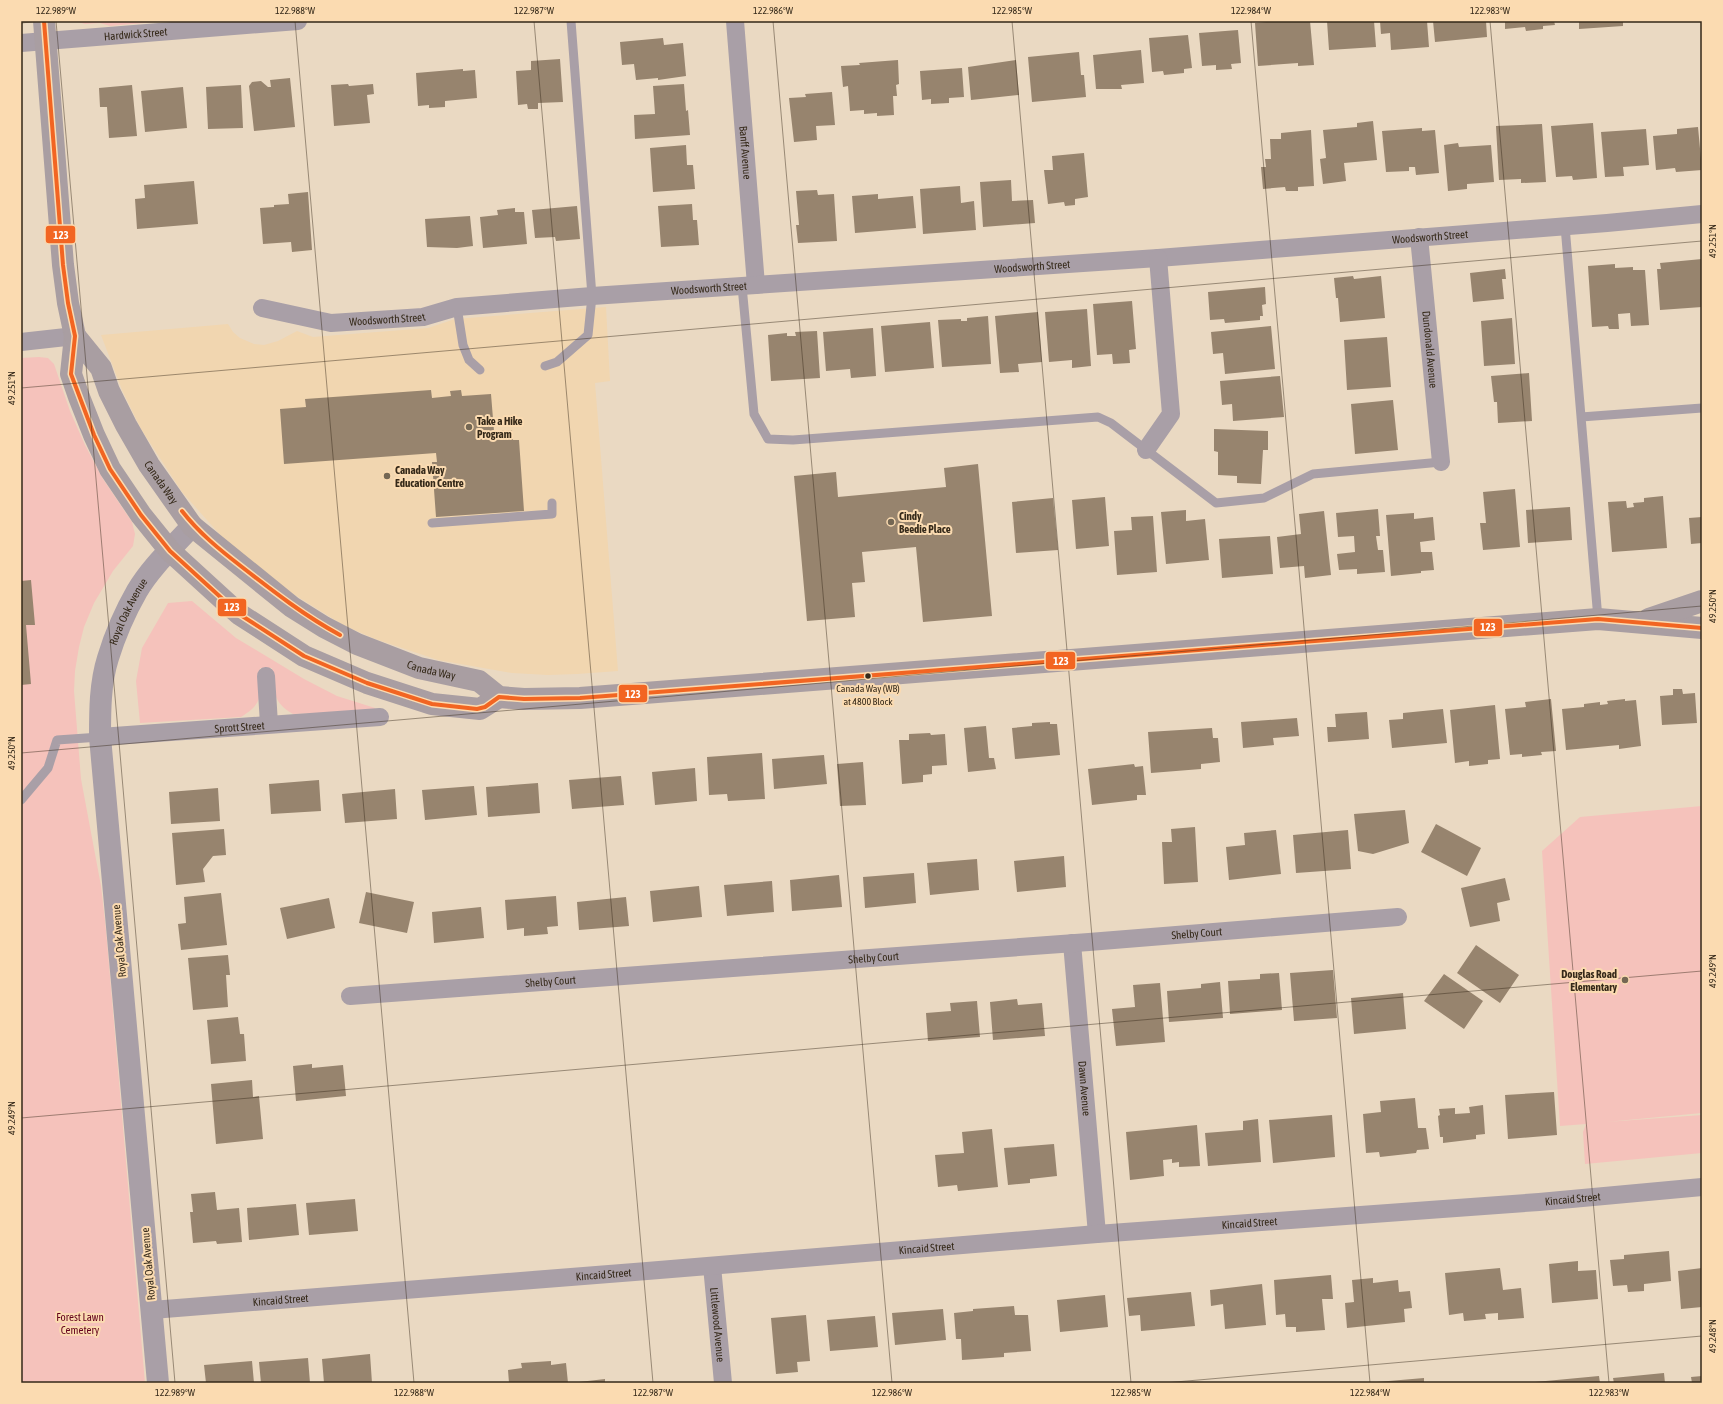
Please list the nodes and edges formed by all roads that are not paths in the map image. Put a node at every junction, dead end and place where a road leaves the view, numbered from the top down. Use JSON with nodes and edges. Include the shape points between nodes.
{"nodes":[{"id":1,"x":298,"y":21,"type":"edge"},
{"id":2,"x":571,"y":21,"type":"edge"},
{"id":3,"x":735,"y":21,"type":"edge"},
{"id":4,"x":45,"y":31,"type":"edge"},
{"id":5,"x":21,"y":43,"type":"edge"},
{"id":6,"x":1702,"y":214,"type":"edge"},
{"id":7,"x":1565,"y":226,"type":"junction"},
{"id":8,"x":1419,"y":237,"type":"junction"},
{"id":9,"x":1158,"y":258,"type":"junction"},
{"id":10,"x":749,"y":285,"type":"junction"},
{"id":11,"x":592,"y":296,"type":"junction"},
{"id":12,"x":457,"y":307,"type":"junction"},
{"id":13,"x":262,"y":308,"type":"dead end"},
{"id":14,"x":75,"y":336,"type":"junction"},
{"id":15,"x":21,"y":342,"type":"edge"},
{"id":16,"x":545,"y":366,"type":"dead end"},
{"id":17,"x":480,"y":370,"type":"dead end"},
{"id":18,"x":1702,"y":408,"type":"edge"},
{"id":19,"x":1581,"y":417,"type":"junction"},
{"id":20,"x":1146,"y":450,"type":"junction"},
{"id":21,"x":1441,"y":462,"type":"joint"},
{"id":22,"x":552,"y":504,"type":"dead end"},
{"id":23,"x":432,"y":523,"type":"dead end"},
{"id":24,"x":192,"y":526,"type":"junction"},
{"id":25,"x":170,"y":551,"type":"junction"},
{"id":26,"x":1702,"y":601,"type":"edge"},
{"id":27,"x":1598,"y":619,"type":"junction"},
{"id":28,"x":1642,"y":622,"type":"junction"},
{"id":29,"x":1702,"y":628,"type":"edge"},
{"id":30,"x":266,"y":676,"type":"dead end"},
{"id":31,"x":499,"y":697,"type":"junction"},
{"id":32,"x":380,"y":717,"type":"dead end"},
{"id":33,"x":269,"y":724,"type":"junction"},
{"id":34,"x":100,"y":737,"type":"junction"},
{"id":35,"x":21,"y":800,"type":"edge"},
{"id":36,"x":1398,"y":917,"type":"dead end"},
{"id":37,"x":1072,"y":943,"type":"junction"},
{"id":38,"x":350,"y":996,"type":"dead end"},
{"id":39,"x":1702,"y":1187,"type":"edge"},
{"id":40,"x":1097,"y":1234,"type":"junction"},
{"id":41,"x":712,"y":1266,"type":"junction"},
{"id":42,"x":152,"y":1310,"type":"junction"},
{"id":43,"x":158,"y":1383,"type":"edge"},
{"id":44,"x":723,"y":1383,"type":"edge"}],
"edges":[{"from":1,"to":4,"type":"street","name":"Hardwick Street"},
{"from":2,"to":11,"type":"lane"},
{"from":3,"to":10,"type":"street","name":"Banff Avenue"},
{"from":4,"to":5,"type":"street","name":"Hardwick Street"},
{"from":4,"to":14,"type":"main road","name":"Canada Way","via":[[63,266]]},
{"from":6,"to":7,"type":"street","name":"Woodsworth Street"},
{"from":7,"to":8,"type":"street","name":"Woodsworth Street"},
{"from":7,"to":19,"type":"lane"},
{"from":8,"to":9,"type":"street","name":"Woodsworth Street"},
{"from":8,"to":21,"type":"street","name":"Dundonald Avenue"},
{"from":9,"to":10,"type":"street","name":"Woodsworth Street"},
{"from":9,"to":20,"type":"street","via":[[1171,414]]},
{"from":10,"to":11,"type":"street","name":"Woodsworth Street"},
{"from":10,"to":20,"type":"lane","via":[[754,414],[768,439],[793,440],[1098,417],[1112,423]]},
{"from":11,"to":12,"type":"street","name":"Woodsworth Street"},
{"from":11,"to":16,"type":"lane","via":[[588,335],[557,362]]},
{"from":12,"to":13,"type":"street","name":"Woodsworth Street","via":[[423,317],[331,323]]},
{"from":12,"to":17,"type":"lane","via":[[466,352],[469,360]]},
{"from":14,"to":15,"type":"street"},
{"from":14,"to":24,"type":"main road","name":"Canada Way","via":[[101,368],[109,391],[149,465]]},
{"from":14,"to":25,"type":"main road","name":"Canada Way","via":[[71,374],[94,435],[110,469],[141,515]]},
{"from":18,"to":19,"type":"lane"},
{"from":19,"to":27,"type":"lane"},
{"from":20,"to":21,"type":"lane","via":[[1216,503],[1264,498],[1313,474]]},
{"from":22,"to":23,"type":"lane","via":[[552,514]]},
{"from":24,"to":25,"type":"street","name":"Royal Oak Avenue"},
{"from":24,"to":31,"type":"main road","name":"Canada Way","via":[[292,607],[324,627],[356,644],[419,668],[479,681]]},
{"from":25,"to":31,"type":"main road","name":"Canada Way","via":[[239,614],[304,656],[367,683],[432,704],[477,709],[485,707]]},
{"from":25,"to":34,"type":"street","name":"Royal Oak Avenue","via":[[138,590],[107,659],[102,691]]},
{"from":26,"to":28,"type":"main road"},
{"from":27,"to":28,"type":"main road"},
{"from":27,"to":31,"type":"main road","via":[[580,698]]},
{"from":28,"to":29,"type":"main road"},
{"from":30,"to":33,"type":"street"},
{"from":32,"to":33,"type":"street","name":"Sprott Street"},
{"from":33,"to":34,"type":"street","name":"Sprott Street"},
{"from":34,"to":35,"type":"lane","via":[[57,740],[48,768]]},
{"from":34,"to":42,"type":"street","name":"Royal Oak Avenue"},
{"from":36,"to":37,"type":"street","name":"Shelby Court"},
{"from":37,"to":38,"type":"street","name":"Shelby Court"},
{"from":37,"to":40,"type":"street","name":"Dawn Avenue"},
{"from":39,"to":40,"type":"street","name":"Kincaid Street","via":[[1539,1202]]},
{"from":40,"to":41,"type":"street","name":"Kincaid Street"},
{"from":41,"to":42,"type":"street","name":"Kincaid Street"},
{"from":41,"to":44,"type":"street","name":"Littlewood Avenue"},
{"from":42,"to":43,"type":"street","name":"Royal Oak Avenue"}]}
